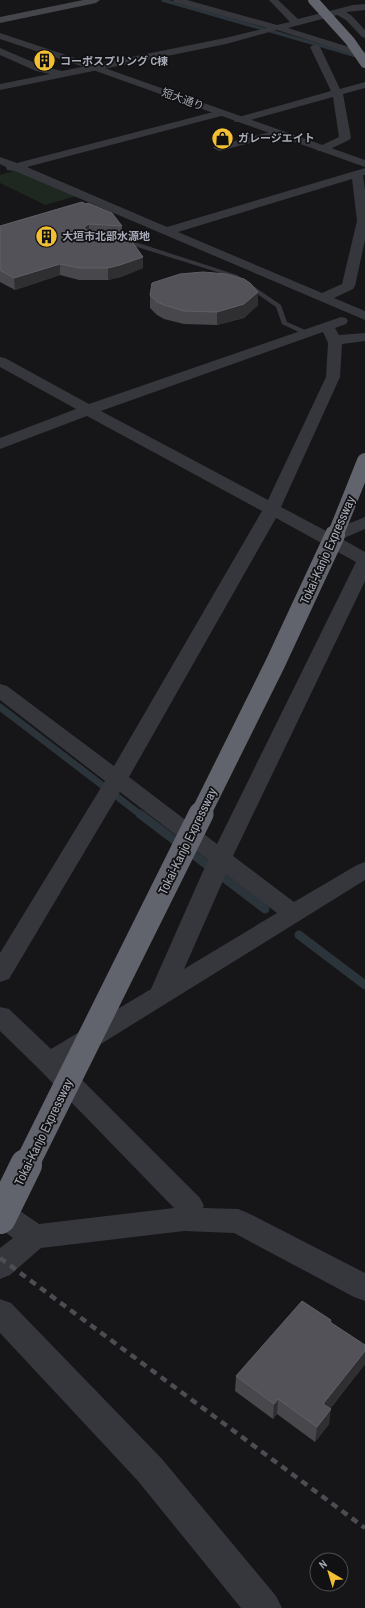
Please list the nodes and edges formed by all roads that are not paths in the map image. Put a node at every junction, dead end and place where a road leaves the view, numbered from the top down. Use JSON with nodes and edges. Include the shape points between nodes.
{"nodes":[{"id":1,"x":96,"y":0,"type":"edge"},
{"id":2,"x":177,"y":0,"type":"edge"},
{"id":3,"x":273,"y":0,"type":"edge"},
{"id":4,"x":313,"y":0,"type":"edge"},
{"id":5,"x":335,"y":2,"type":"dead end"},
{"id":6,"x":365,"y":7,"type":"edge"},
{"id":7,"x":352,"y":8,"type":"junction"},
{"id":8,"x":339,"y":12,"type":"junction"},
{"id":9,"x":0,"y":20,"type":"edge"},
{"id":10,"x":297,"y":23,"type":"junction"},
{"id":11,"x":271,"y":30,"type":"junction"},
{"id":12,"x":365,"y":35,"type":"edge"},
{"id":13,"x":0,"y":36,"type":"edge"},
{"id":14,"x":314,"y":47,"type":"junction"},
{"id":15,"x":0,"y":51,"type":"edge"},
{"id":16,"x":365,"y":55,"type":"edge"},
{"id":17,"x":365,"y":62,"type":"edge"},
{"id":18,"x":96,"y":68,"type":"junction"},
{"id":19,"x":66,"y":73,"type":"junction"},
{"id":20,"x":365,"y":85,"type":"edge"},
{"id":21,"x":0,"y":87,"type":"edge"},
{"id":22,"x":337,"y":92,"type":"junction"},
{"id":23,"x":221,"y":113,"type":"junction"},
{"id":24,"x":239,"y":120,"type":"junction"},
{"id":25,"x":278,"y":133,"type":"junction"},
{"id":26,"x":219,"y":148,"type":"dead end"},
{"id":27,"x":322,"y":149,"type":"junction"},
{"id":28,"x":0,"y":160,"type":"edge"},
{"id":29,"x":16,"y":167,"type":"junction"},
{"id":30,"x":362,"y":170,"type":"edge"},
{"id":31,"x":0,"y":171,"type":"edge"},
{"id":32,"x":167,"y":232,"type":"junction"},
{"id":33,"x":112,"y":240,"type":"edge"},
{"id":34,"x":322,"y":298,"type":"junction"},
{"id":35,"x":364,"y":314,"type":"edge"},
{"id":36,"x":308,"y":333,"type":"junction"},
{"id":37,"x":331,"y":333,"type":"junction"},
{"id":38,"x":365,"y":337,"type":"edge"},
{"id":39,"x":0,"y":361,"type":"edge"},
{"id":40,"x":88,"y":410,"type":"junction"},
{"id":41,"x":0,"y":444,"type":"edge"},
{"id":42,"x":365,"y":461,"type":"edge"},
{"id":43,"x":272,"y":509,"type":"junction"},
{"id":44,"x":365,"y":522,"type":"edge"},
{"id":45,"x":328,"y":539,"type":"junction"},
{"id":46,"x":365,"y":559,"type":"edge"},
{"id":47,"x":365,"y":562,"type":"edge"},
{"id":48,"x":0,"y":690,"type":"edge"},
{"id":49,"x":117,"y":779,"type":"junction"},
{"id":50,"x":221,"y":858,"type":"junction"},
{"id":51,"x":365,"y":870,"type":"edge"},
{"id":52,"x":294,"y":914,"type":"junction"},
{"id":53,"x":0,"y":973,"type":"edge"},
{"id":54,"x":160,"y":996,"type":"junction"},
{"id":55,"x":0,"y":1016,"type":"edge"},
{"id":56,"x":49,"y":1063,"type":"junction"},
{"id":57,"x":0,"y":1212,"type":"edge"},
{"id":58,"x":0,"y":1218,"type":"edge"},
{"id":59,"x":184,"y":1219,"type":"junction"},
{"id":60,"x":34,"y":1237,"type":"junction"},
{"id":61,"x":0,"y":1266,"type":"edge"},
{"id":62,"x":365,"y":1288,"type":"edge"},
{"id":63,"x":0,"y":1312,"type":"edge"},
{"id":64,"x":264,"y":1608,"type":"edge"}],
"edges":[{"from":1,"to":9,"type":"main road"},
{"from":2,"to":11,"type":"street"},
{"from":3,"to":10,"type":"street"},
{"from":4,"to":17,"type":"highway","bridge":true,"via":[[350,41]]},
{"from":5,"to":7,"type":"street"},
{"from":6,"to":7,"type":"street"},
{"from":7,"to":8,"type":"street"},
{"from":8,"to":10,"type":"street"},
{"from":8,"to":12,"type":"street","via":[[349,18]]},
{"from":10,"to":11,"type":"street"},
{"from":11,"to":14,"type":"street"},
{"from":11,"to":16,"type":"street"},
{"from":11,"to":18,"type":"street"},
{"from":13,"to":18,"type":"street","name":"短大通り"},
{"from":14,"to":17,"type":"street"},
{"from":14,"to":22,"type":"street"},
{"from":15,"to":19,"type":"street","via":[[40,69]]},
{"from":18,"to":19,"type":"street"},
{"from":18,"to":23,"type":"street","name":"短大通り"},
{"from":19,"to":21,"type":"street"},
{"from":20,"to":22,"type":"street"},
{"from":22,"to":24,"type":"street"},
{"from":22,"to":27,"type":"street","via":[[344,138]]},
{"from":23,"to":24,"type":"street","name":"短大通り"},
{"from":23,"to":29,"type":"street"},
{"from":24,"to":25,"type":"street","name":"短大通り"},
{"from":25,"to":26,"type":"street"},
{"from":25,"to":27,"type":"street","name":"短大通り"},
{"from":27,"to":30,"type":"street","name":"短大通り"},
{"from":28,"to":29,"type":"street"},
{"from":29,"to":31,"type":"street"},
{"from":29,"to":32,"type":"street"},
{"from":30,"to":32,"type":"street"},
{"from":30,"to":34,"type":"street","via":[[363,221],[348,286]]},
{"from":32,"to":34,"type":"street"},
{"from":33,"to":36,"type":"lane","via":[[127,241],[235,276],[279,306],[284,323]]},
{"from":34,"to":35,"type":"street"},
{"from":35,"to":37,"type":"street"},
{"from":36,"to":37,"type":"street"},
{"from":36,"to":40,"type":"street"},
{"from":37,"to":38,"type":"street"},
{"from":37,"to":43,"type":"street","via":[[335,343],[333,377]]},
{"from":39,"to":40,"type":"street"},
{"from":40,"to":41,"type":"street"},
{"from":40,"to":43,"type":"street"},
{"from":42,"to":58,"type":"highway","name":"Tokai-Kanjo Expressway","bridge":true,"via":[[342,521],[275,664]]},
{"from":43,"to":45,"type":"street"},
{"from":43,"to":49,"type":"street"},
{"from":44,"to":45,"type":"street"},
{"from":45,"to":46,"type":"street"},
{"from":47,"to":50,"type":"street"},
{"from":48,"to":49,"type":"street"},
{"from":49,"to":50,"type":"street"},
{"from":49,"to":53,"type":"street"},
{"from":50,"to":52,"type":"street"},
{"from":50,"to":54,"type":"street"},
{"from":51,"to":52,"type":"street"},
{"from":52,"to":54,"type":"street"},
{"from":54,"to":56,"type":"street"},
{"from":55,"to":56,"type":"street"},
{"from":56,"to":59,"type":"street","via":[[190,1206]]},
{"from":57,"to":60,"type":"street"},
{"from":59,"to":60,"type":"street"},
{"from":59,"to":62,"type":"street","via":[[238,1221]]},
{"from":60,"to":61,"type":"street"},
{"from":63,"to":64,"type":"street","via":[[150,1470]]}]}
